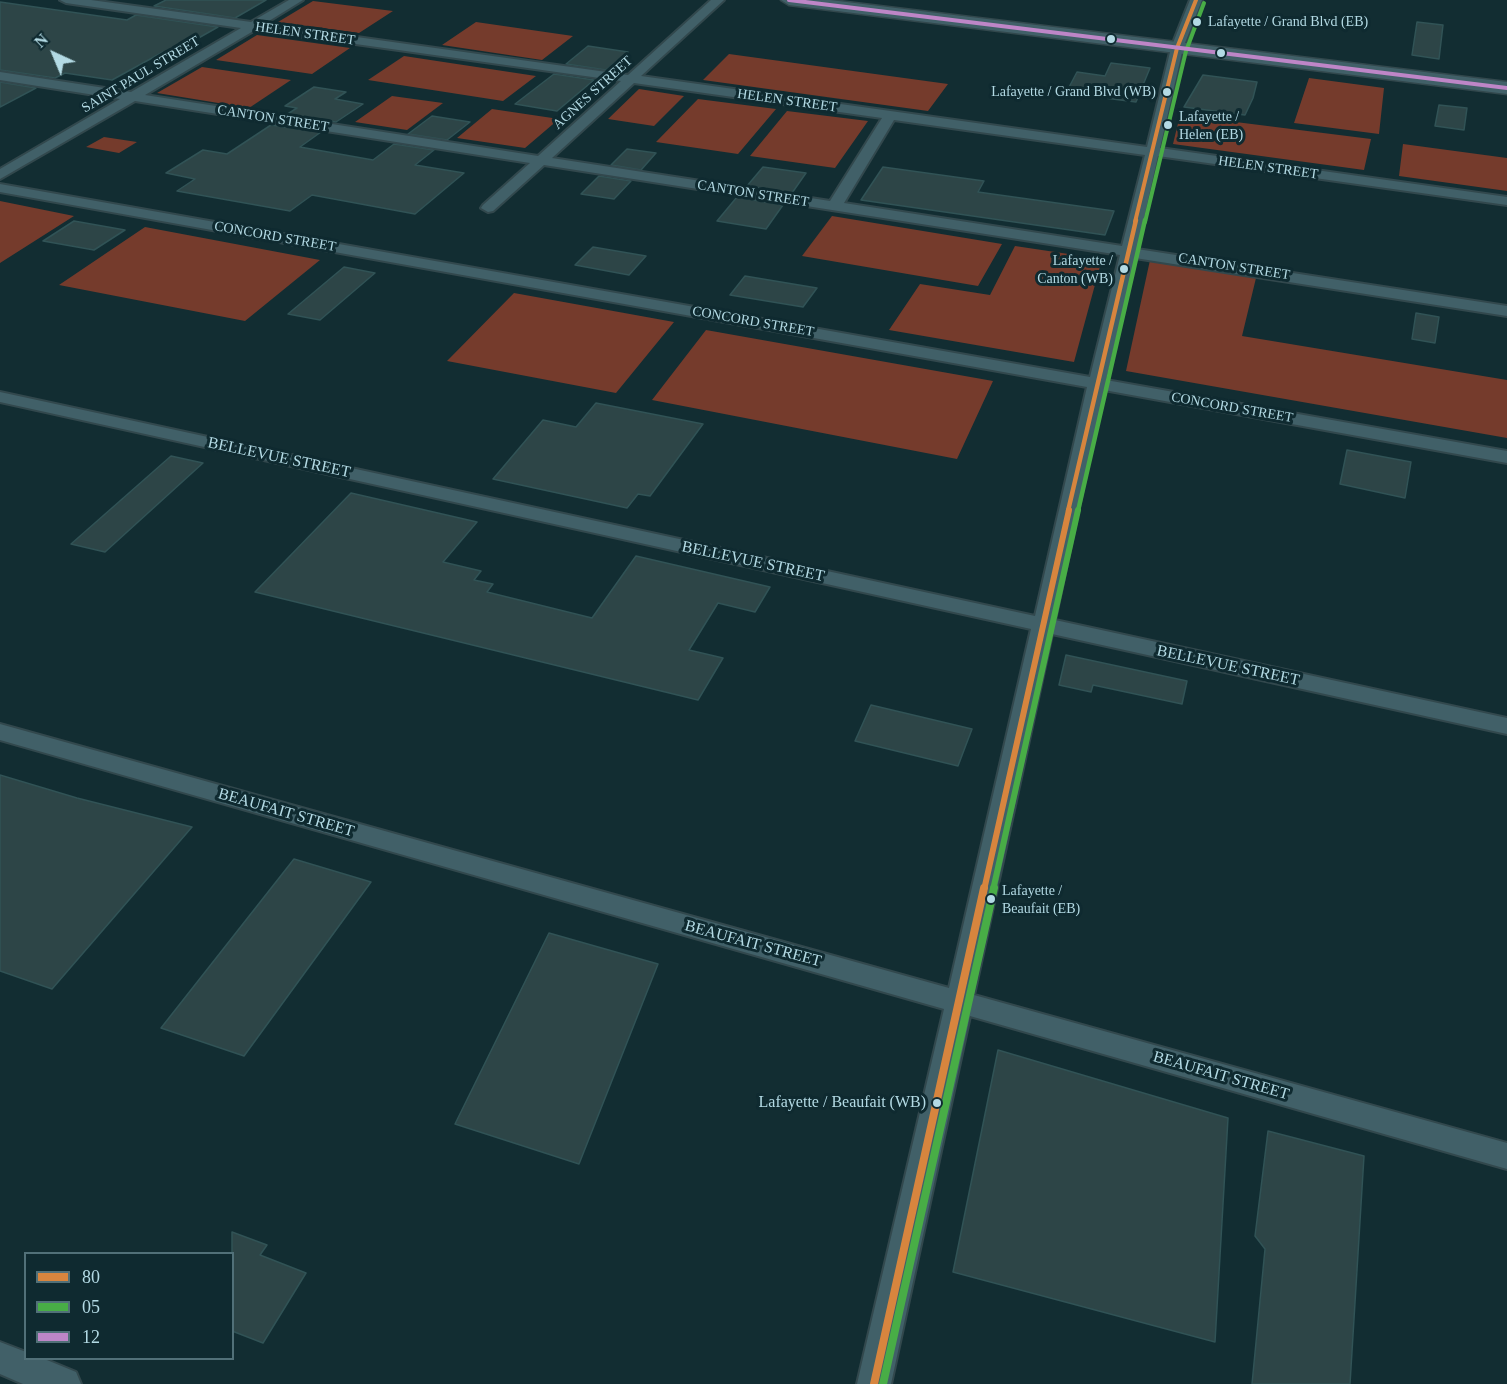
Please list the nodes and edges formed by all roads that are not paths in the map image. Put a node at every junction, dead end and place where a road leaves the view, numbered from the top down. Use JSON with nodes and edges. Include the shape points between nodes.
{"nodes":[{"id":1,"x":66,"y":0,"type":"edge"},
{"id":2,"x":297,"y":0,"type":"edge"},
{"id":3,"x":718,"y":0,"type":"edge"},
{"id":4,"x":789,"y":0,"type":"edge"},
{"id":5,"x":1196,"y":0,"type":"edge"},
{"id":6,"x":253,"y":26,"type":"junction"},
{"id":7,"x":1177,"y":48,"type":"junction"},
{"id":8,"x":0,"y":76,"type":"edge"},
{"id":9,"x":630,"y":79,"type":"junction"},
{"id":10,"x":1507,"y":88,"type":"edge"},
{"id":11,"x":133,"y":97,"type":"junction"},
{"id":12,"x":890,"y":116,"type":"junction"},
{"id":13,"x":1152,"y":152,"type":"junction"},
{"id":14,"x":539,"y":161,"type":"junction"},
{"id":15,"x":0,"y":175,"type":"edge"},
{"id":16,"x":0,"y":188,"type":"edge"},
{"id":17,"x":1507,"y":201,"type":"edge"},
{"id":18,"x":834,"y":207,"type":"junction"},
{"id":19,"x":488,"y":208,"type":"dead end"},
{"id":20,"x":1129,"y":252,"type":"junction"},
{"id":21,"x":1507,"y":310,"type":"edge"},
{"id":22,"x":1097,"y":384,"type":"junction"},
{"id":23,"x":0,"y":397,"type":"edge"},
{"id":24,"x":1507,"y":457,"type":"edge"},
{"id":25,"x":1043,"y":626,"type":"junction"},
{"id":26,"x":1507,"y":726,"type":"edge"},
{"id":27,"x":0,"y":732,"type":"edge"},
{"id":28,"x":960,"y":1001,"type":"junction"},
{"id":29,"x":1507,"y":1156,"type":"edge"},
{"id":30,"x":0,"y":1358,"type":"edge"},
{"id":31,"x":64,"y":1384,"type":"edge"},
{"id":32,"x":873,"y":1384,"type":"edge"}],
"edges":[{"from":1,"to":6,"type":"street","name":"HELEN STREET"},
{"from":2,"to":6,"type":"street","name":"SAINT PAUL STREET"},
{"from":3,"to":9,"type":"street","name":"AGNES STREET"},
{"from":4,"to":7,"type":"main road"},
{"from":5,"to":7,"type":"street"},
{"from":6,"to":9,"type":"street","name":"HELEN STREET"},
{"from":6,"to":11,"type":"street","name":"SAINT PAUL STREET"},
{"from":7,"to":10,"type":"main road"},
{"from":7,"to":13,"type":"street"},
{"from":8,"to":11,"type":"street","name":"CANTON STREET"},
{"from":9,"to":12,"type":"street","name":"HELEN STREET"},
{"from":9,"to":14,"type":"street","name":"AGNES STREET"},
{"from":11,"to":14,"type":"street","name":"CANTON STREET"},
{"from":11,"to":15,"type":"street","name":"SAINT PAUL STREET"},
{"from":12,"to":13,"type":"street","name":"HELEN STREET"},
{"from":12,"to":18,"type":"street"},
{"from":13,"to":17,"type":"street","name":"HELEN STREET"},
{"from":13,"to":20,"type":"street"},
{"from":14,"to":18,"type":"street","name":"CANTON STREET"},
{"from":14,"to":19,"type":"street","name":"AGNES STREET"},
{"from":16,"to":22,"type":"street","name":"CONCORD STREET"},
{"from":18,"to":20,"type":"street","name":"CANTON STREET"},
{"from":20,"to":21,"type":"street","name":"CANTON STREET"},
{"from":20,"to":22,"type":"street"},
{"from":22,"to":24,"type":"street","name":"CONCORD STREET"},
{"from":22,"to":25,"type":"street"},
{"from":23,"to":25,"type":"street","name":"BELLEVUE STREET"},
{"from":25,"to":26,"type":"street","name":"BELLEVUE STREET"},
{"from":25,"to":28,"type":"street"},
{"from":27,"to":28,"type":"street","name":"BEAUFAIT STREET"},
{"from":28,"to":29,"type":"street","name":"BEAUFAIT STREET"},
{"from":28,"to":32,"type":"street"},
{"from":30,"to":31,"type":"street"}]}
